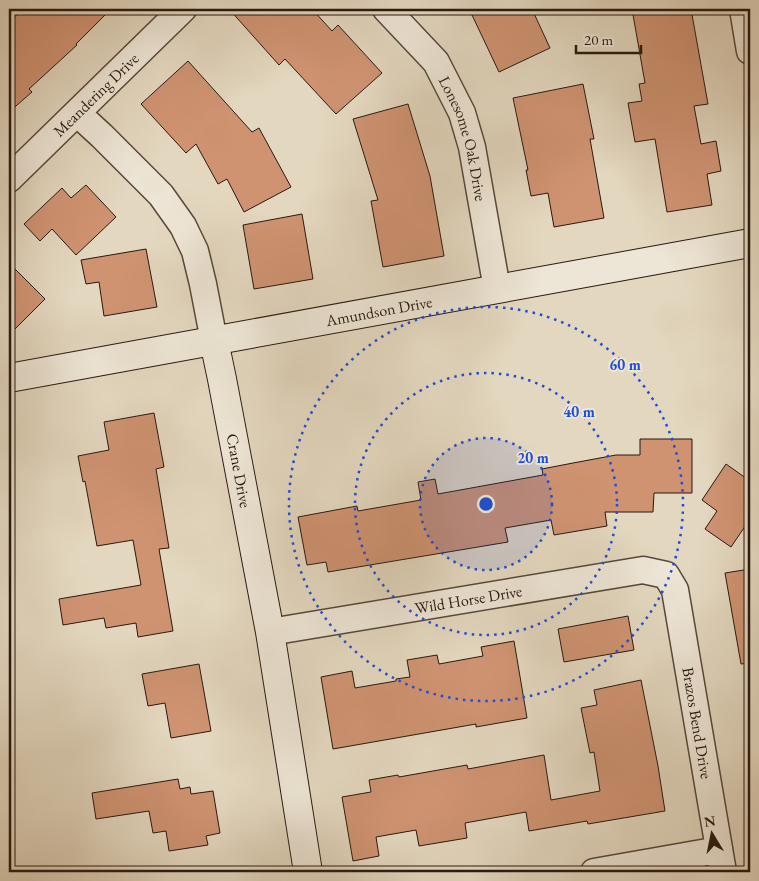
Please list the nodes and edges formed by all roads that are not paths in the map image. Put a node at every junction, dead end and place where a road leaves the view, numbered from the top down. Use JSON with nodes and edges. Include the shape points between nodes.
{"nodes":[{"id":1,"x":184,"y":9,"type":"edge"},
{"id":2,"x":386,"y":9,"type":"edge"},
{"id":3,"x":742,"y":9,"type":"edge"},
{"id":4,"x":750,"y":51,"type":"edge"},
{"id":5,"x":78,"y":113,"type":"junction"},
{"id":6,"x":9,"y":179,"type":"edge"},
{"id":7,"x":750,"y":243,"type":"edge"},
{"id":8,"x":496,"y":289,"type":"junction"},
{"id":9,"x":214,"y":341,"type":"junction"},
{"id":10,"x":9,"y":378,"type":"edge"},
{"id":11,"x":666,"y":575,"type":"joint"},
{"id":12,"x":270,"y":632,"type":"junction"},
{"id":13,"x":721,"y":861,"type":"edge"},
{"id":14,"x":308,"y":872,"type":"edge"},
{"id":15,"x":594,"y":872,"type":"edge"}],
"edges":[{"from":1,"to":5,"type":"street","name":"Meandering Drive"},
{"from":2,"to":8,"type":"street","name":"Lonesome Oak Drive","via":[[436,62],[462,113],[472,146]]},
{"from":3,"to":4,"type":"street"},
{"from":5,"to":6,"type":"street","name":"Meandering Drive"},
{"from":5,"to":9,"type":"street","name":"Crane Drive","via":[[161,195],[183,226],[195,251]]},
{"from":7,"to":8,"type":"street","name":"Amundson Drive"},
{"from":8,"to":9,"type":"street","name":"Amundson Drive"},
{"from":9,"to":10,"type":"street","name":"Amundson Drive"},
{"from":9,"to":12,"type":"street","name":"Crane Drive"},
{"from":11,"to":12,"type":"street","name":"Wild Horse Drive","via":[[643,570]]},
{"from":11,"to":13,"type":"street","name":"Brazos Bend Drive","via":[[675,590]]},
{"from":12,"to":14,"type":"street","name":"Crane Drive"},
{"from":13,"to":15,"type":"street"}]}
